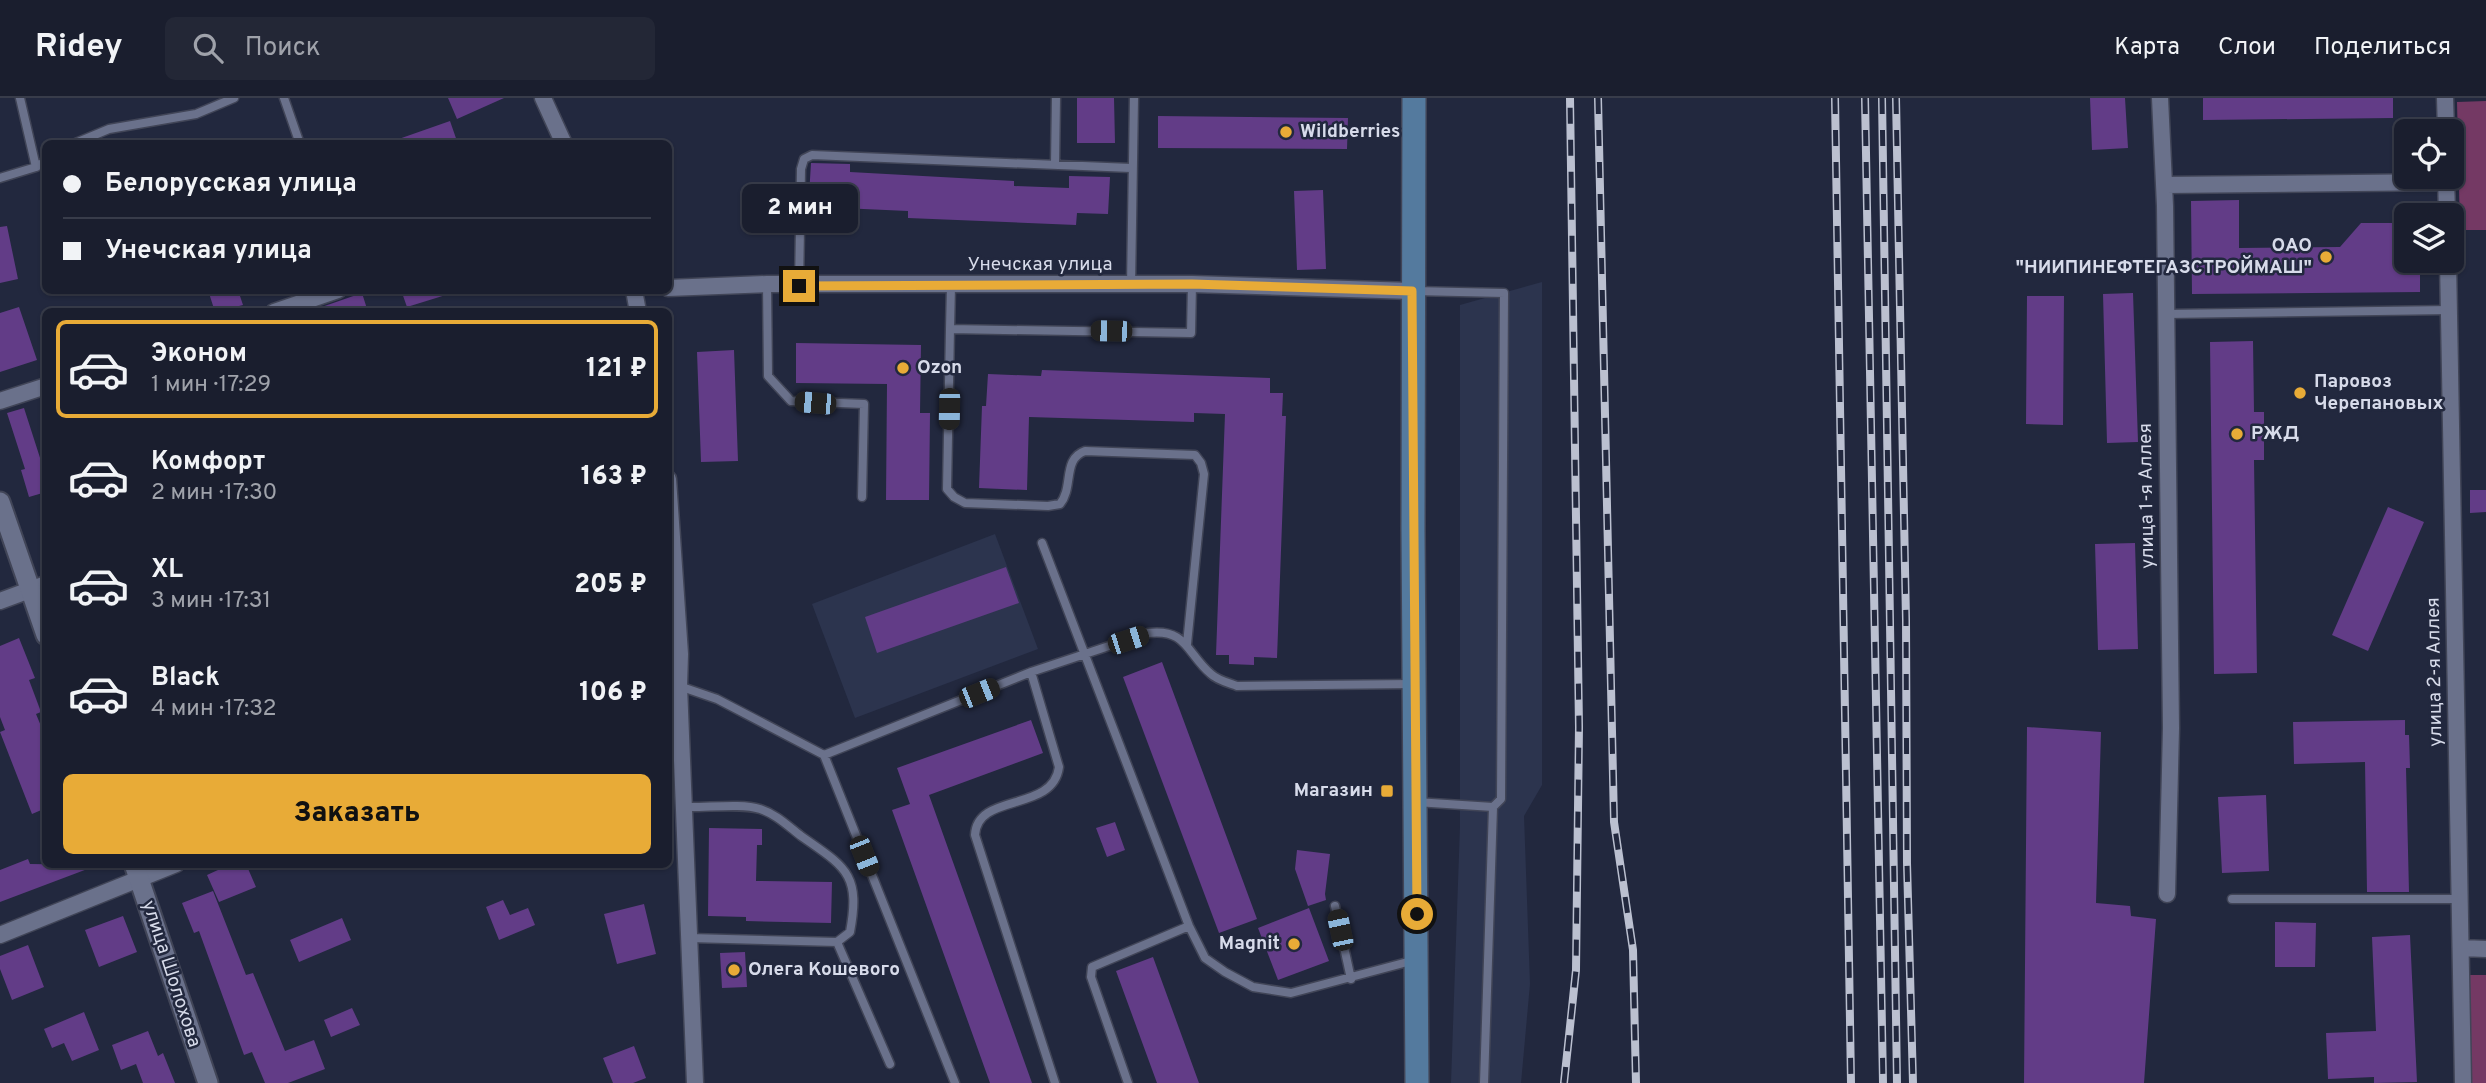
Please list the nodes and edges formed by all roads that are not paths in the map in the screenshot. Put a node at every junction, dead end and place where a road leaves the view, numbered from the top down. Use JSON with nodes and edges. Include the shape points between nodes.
{"nodes":[{"id":1,"x":20,"y":98,"type":"edge"},
{"id":2,"x":234,"y":98,"type":"edge"},
{"id":3,"x":284,"y":98,"type":"edge"},
{"id":4,"x":543,"y":98,"type":"edge"},
{"id":5,"x":1056,"y":98,"type":"edge"},
{"id":6,"x":1134,"y":98,"type":"edge"},
{"id":7,"x":1414,"y":98,"type":"edge"},
{"id":8,"x":2160,"y":98,"type":"edge"},
{"id":9,"x":2445,"y":98,"type":"edge"},
{"id":10,"x":2446,"y":119,"type":"edge"},
{"id":11,"x":82,"y":140,"type":"edge"},
{"id":12,"x":299,"y":140,"type":"edge"},
{"id":13,"x":562,"y":140,"type":"edge"},
{"id":14,"x":42,"y":163,"type":"edge"},
{"id":15,"x":1055,"y":165,"type":"junction"},
{"id":16,"x":36,"y":167,"type":"junction"},
{"id":17,"x":1131,"y":168,"type":"junction"},
{"id":18,"x":0,"y":178,"type":"edge"},
{"id":19,"x":2394,"y":180,"type":"edge"},
{"id":20,"x":2165,"y":185,"type":"junction"},
{"id":21,"x":2448,"y":273,"type":"edge"},
{"id":22,"x":767,"y":284,"type":"junction"},
{"id":23,"x":1192,"y":284,"type":"junction"},
{"id":24,"x":1130,"y":285,"type":"junction"},
{"id":25,"x":799,"y":286,"type":"junction"},
{"id":26,"x":951,"y":286,"type":"junction"},
{"id":27,"x":672,"y":288,"type":"edge"},
{"id":28,"x":1412,"y":291,"type":"junction"},
{"id":29,"x":326,"y":294,"type":"edge"},
{"id":30,"x":286,"y":308,"type":"edge"},
{"id":31,"x":2450,"y":310,"type":"junction"},
{"id":32,"x":2166,"y":314,"type":"junction"},
{"id":33,"x":950,"y":329,"type":"junction"},
{"id":34,"x":42,"y":387,"type":"edge"},
{"id":35,"x":0,"y":401,"type":"edge"},
{"id":36,"x":862,"y":497,"type":"dead end"},
{"id":37,"x":0,"y":502,"type":"edge"},
{"id":38,"x":1042,"y":543,"type":"dead end"},
{"id":39,"x":37,"y":587,"type":"edge"},
{"id":40,"x":672,"y":597,"type":"edge"},
{"id":41,"x":0,"y":601,"type":"edge"},
{"id":42,"x":42,"y":614,"type":"edge"},
{"id":43,"x":1187,"y":644,"type":"junction"},
{"id":44,"x":1086,"y":653,"type":"junction"},
{"id":45,"x":674,"y":656,"type":"edge"},
{"id":46,"x":1031,"y":672,"type":"junction"},
{"id":47,"x":1415,"y":684,"type":"junction"},
{"id":48,"x":679,"y":686,"type":"junction"},
{"id":49,"x":824,"y":755,"type":"junction"},
{"id":50,"x":1416,"y":802,"type":"junction"},
{"id":51,"x":684,"y":807,"type":"junction"},
{"id":52,"x":1493,"y":807,"type":"junction"},
{"id":53,"x":156,"y":868,"type":"edge"},
{"id":54,"x":137,"y":872,"type":"edge"},
{"id":55,"x":2167,"y":894,"type":"dead end"},
{"id":56,"x":2232,"y":899,"type":"dead end"},
{"id":57,"x":2461,"y":899,"type":"junction"},
{"id":58,"x":1335,"y":906,"type":"dead end"},
{"id":59,"x":1189,"y":926,"type":"junction"},
{"id":60,"x":0,"y":935,"type":"edge"},
{"id":61,"x":690,"y":938,"type":"junction"},
{"id":62,"x":837,"y":942,"type":"junction"},
{"id":63,"x":2462,"y":948,"type":"junction"},
{"id":64,"x":2486,"y":948,"type":"edge"},
{"id":65,"x":1418,"y":959,"type":"junction"},
{"id":66,"x":1350,"y":979,"type":"junction"},
{"id":67,"x":890,"y":1064,"type":"dead end"},
{"id":68,"x":208,"y":1083,"type":"edge"},
{"id":69,"x":695,"y":1083,"type":"edge"},
{"id":70,"x":955,"y":1083,"type":"edge"},
{"id":71,"x":1055,"y":1083,"type":"edge"},
{"id":72,"x":1128,"y":1083,"type":"edge"},
{"id":73,"x":1417,"y":1083,"type":"edge"},
{"id":74,"x":1484,"y":1083,"type":"edge"},
{"id":75,"x":2463,"y":1083,"type":"edge"}],
"edges":[{"from":1,"to":16,"type":"lane"},
{"from":2,"to":11,"type":"lane","via":[[196,114],[110,129]]},
{"from":3,"to":12,"type":"lane"},
{"from":4,"to":13,"type":"street"},
{"from":5,"to":15,"type":"lane"},
{"from":6,"to":17,"type":"lane"},
{"from":7,"to":28,"type":"main road"},
{"from":8,"to":20,"type":"street","name":"улица 1-я Аллея"},
{"from":9,"to":10,"type":"street"},
{"from":14,"to":16,"type":"lane"},
{"from":15,"to":17,"type":"lane"},
{"from":15,"to":25,"type":"lane","via":[[812,155],[804,159],[801,169]]},
{"from":16,"to":18,"type":"lane"},
{"from":17,"to":24,"type":"lane"},
{"from":19,"to":20,"type":"street"},
{"from":20,"to":32,"type":"street","name":"улица 1-я Аллея"},
{"from":21,"to":31,"type":"street","name":"улица 2-я Аллея"},
{"from":22,"to":25,"type":"street","name":"Унечская улица"},
{"from":22,"to":27,"type":"street","name":"Унечская улица"},
{"from":22,"to":36,"type":"lane","via":[[768,376],[791,401],[864,404]]},
{"from":23,"to":24,"type":"street","name":"Унечская улица"},
{"from":23,"to":28,"type":"street","name":"Унечская улица"},
{"from":23,"to":33,"type":"lane","via":[[1191,332]]},
{"from":24,"to":26,"type":"street","name":"Унечская улица"},
{"from":25,"to":26,"type":"street","name":"Унечская улица"},
{"from":26,"to":33,"type":"lane"},
{"from":28,"to":47,"type":"main road"},
{"from":28,"to":52,"type":"lane","via":[[1504,293],[1501,799]]},
{"from":29,"to":30,"type":"street"},
{"from":31,"to":32,"type":"lane"},
{"from":31,"to":57,"type":"street","name":"улица 2-я Аллея"},
{"from":32,"to":55,"type":"street","name":"улица 1-я Аллея","via":[[2171,728]]},
{"from":33,"to":43,"type":"lane","via":[[947,489],[965,503],[1060,504],[1067,495],[1070,464],[1076,454],[1086,451],[1195,455],[1203,474]]},
{"from":34,"to":35,"type":"street"},
{"from":37,"to":39,"type":"street"},
{"from":38,"to":44,"type":"lane"},
{"from":39,"to":41,"type":"street"},
{"from":39,"to":42,"type":"street"},
{"from":40,"to":45,"type":"street"},
{"from":43,"to":44,"type":"lane","via":[[1162,632]]},
{"from":43,"to":47,"type":"lane","via":[[1212,676],[1237,687]]},
{"from":44,"to":46,"type":"lane"},
{"from":44,"to":59,"type":"lane"},
{"from":45,"to":48,"type":"street"},
{"from":46,"to":49,"type":"lane"},
{"from":46,"to":71,"type":"lane","via":[[1059,767],[1057,779],[1049,789],[983,814],[975,824],[975,835]]},
{"from":47,"to":50,"type":"main road"},
{"from":48,"to":49,"type":"lane","via":[[717,699]]},
{"from":48,"to":51,"type":"street"},
{"from":49,"to":70,"type":"lane"},
{"from":50,"to":52,"type":"lane"},
{"from":50,"to":65,"type":"main road"},
{"from":51,"to":61,"type":"street"},
{"from":51,"to":62,"type":"lane","via":[[758,808],[841,864],[853,887],[855,908],[850,932]]},
{"from":52,"to":74,"type":"lane"},
{"from":53,"to":54,"type":"street"},
{"from":54,"to":60,"type":"street"},
{"from":54,"to":68,"type":"street","name":"улица Шолохова"},
{"from":56,"to":57,"type":"lane"},
{"from":57,"to":63,"type":"street","name":"улица 2-я Аллея"},
{"from":58,"to":66,"type":"lane"},
{"from":59,"to":66,"type":"lane","via":[[1205,958],[1253,987],[1291,993]]},
{"from":59,"to":72,"type":"lane","via":[[1092,967],[1091,976]]},
{"from":61,"to":62,"type":"lane"},
{"from":61,"to":69,"type":"street"},
{"from":62,"to":67,"type":"lane"},
{"from":63,"to":64,"type":"street"},
{"from":63,"to":75,"type":"street","name":"улица 2-я Аллея"},
{"from":65,"to":66,"type":"lane"},
{"from":65,"to":73,"type":"main road"}]}
